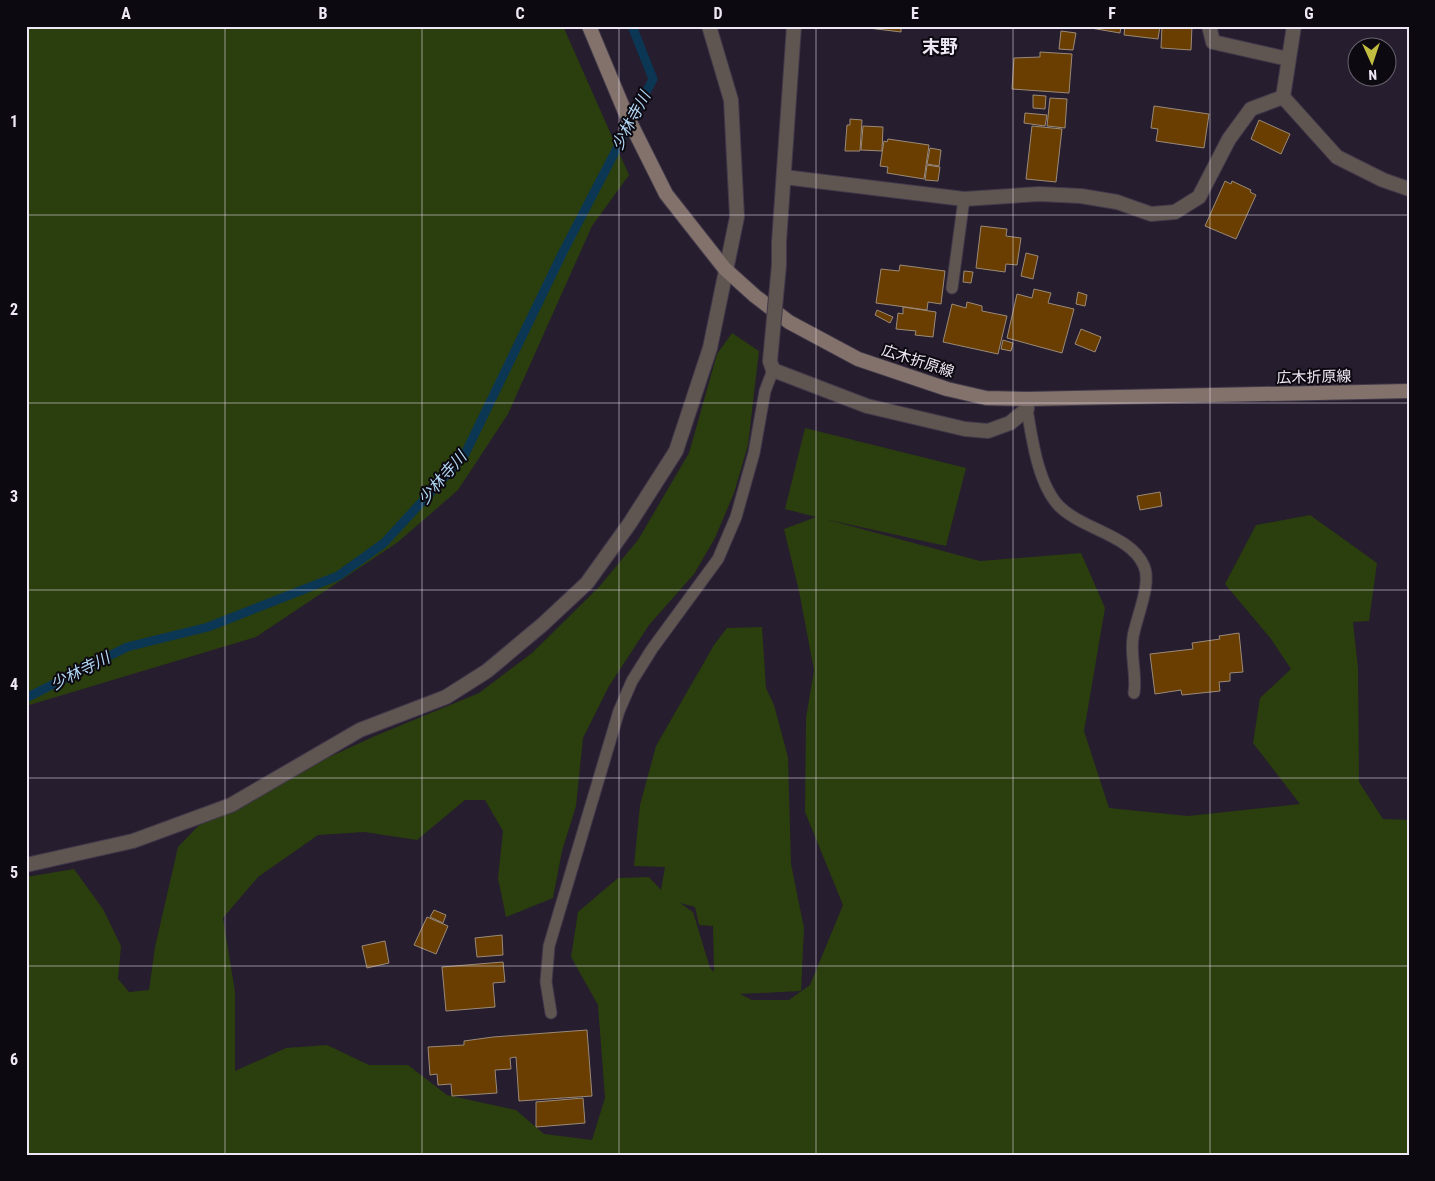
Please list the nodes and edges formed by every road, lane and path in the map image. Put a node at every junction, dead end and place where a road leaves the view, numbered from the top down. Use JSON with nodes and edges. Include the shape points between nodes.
{"nodes":[{"id":1,"x":589,"y":26,"type":"edge"},
{"id":2,"x":709,"y":26,"type":"edge"},
{"id":3,"x":794,"y":26,"type":"edge"},
{"id":4,"x":1208,"y":26,"type":"edge"},
{"id":5,"x":1294,"y":26,"type":"edge"},
{"id":6,"x":1288,"y":59,"type":"junction"},
{"id":7,"x":1282,"y":97,"type":"junction"},
{"id":8,"x":784,"y":177,"type":"junction"},
{"id":9,"x":1409,"y":189,"type":"edge"},
{"id":10,"x":964,"y":199,"type":"junction"},
{"id":11,"x":725,"y":269,"type":"junction"},
{"id":12,"x":952,"y":288,"type":"dead end"},
{"id":13,"x":771,"y":366,"type":"junction"},
{"id":14,"x":1409,"y":390,"type":"edge"},
{"id":15,"x":1027,"y":404,"type":"junction"},
{"id":16,"x":1134,"y":693,"type":"dead end"},
{"id":17,"x":26,"y":865,"type":"edge"},
{"id":18,"x":551,"y":1013,"type":"dead end"}],
"edges":[{"from":1,"to":11,"type":"main road","name":"広木折原線","via":[[666,194]]},
{"from":2,"to":11,"type":"street","via":[[731,100],[737,217]]},
{"from":3,"to":8,"type":"street"},
{"from":4,"to":6,"type":"street","via":[[1213,42]]},
{"from":5,"to":6,"type":"street"},
{"from":6,"to":7,"type":"street"},
{"from":7,"to":9,"type":"street","via":[[1337,157]]},
{"from":7,"to":10,"type":"street","via":[[1252,109],[1229,139],[1199,196],[1176,212],[1150,214],[1117,202],[1081,196],[1039,194]]},
{"from":8,"to":10,"type":"street"},
{"from":8,"to":13,"type":"street","bridge":true},
{"from":10,"to":12,"type":"lane"},
{"from":11,"to":15,"type":"main road","name":"広木折原線","via":[[789,322],[858,359],[947,389]]},
{"from":11,"to":17,"type":"street","via":[[710,348],[676,451],[587,583],[542,625],[487,671],[446,697],[360,730],[231,805],[133,841]]},
{"from":13,"to":15,"type":"street","via":[[867,406],[964,429],[988,431],[1010,423]]},
{"from":13,"to":18,"type":"lane","via":[[754,453],[736,517],[718,559],[652,649],[632,680],[618,711],[549,946],[546,982]]},
{"from":14,"to":15,"type":"main road","name":"広木折原線"},
{"from":15,"to":16,"type":"lane","via":[[1042,477],[1058,505],[1083,524],[1129,546],[1145,567],[1145,588],[1133,637]]}]}
